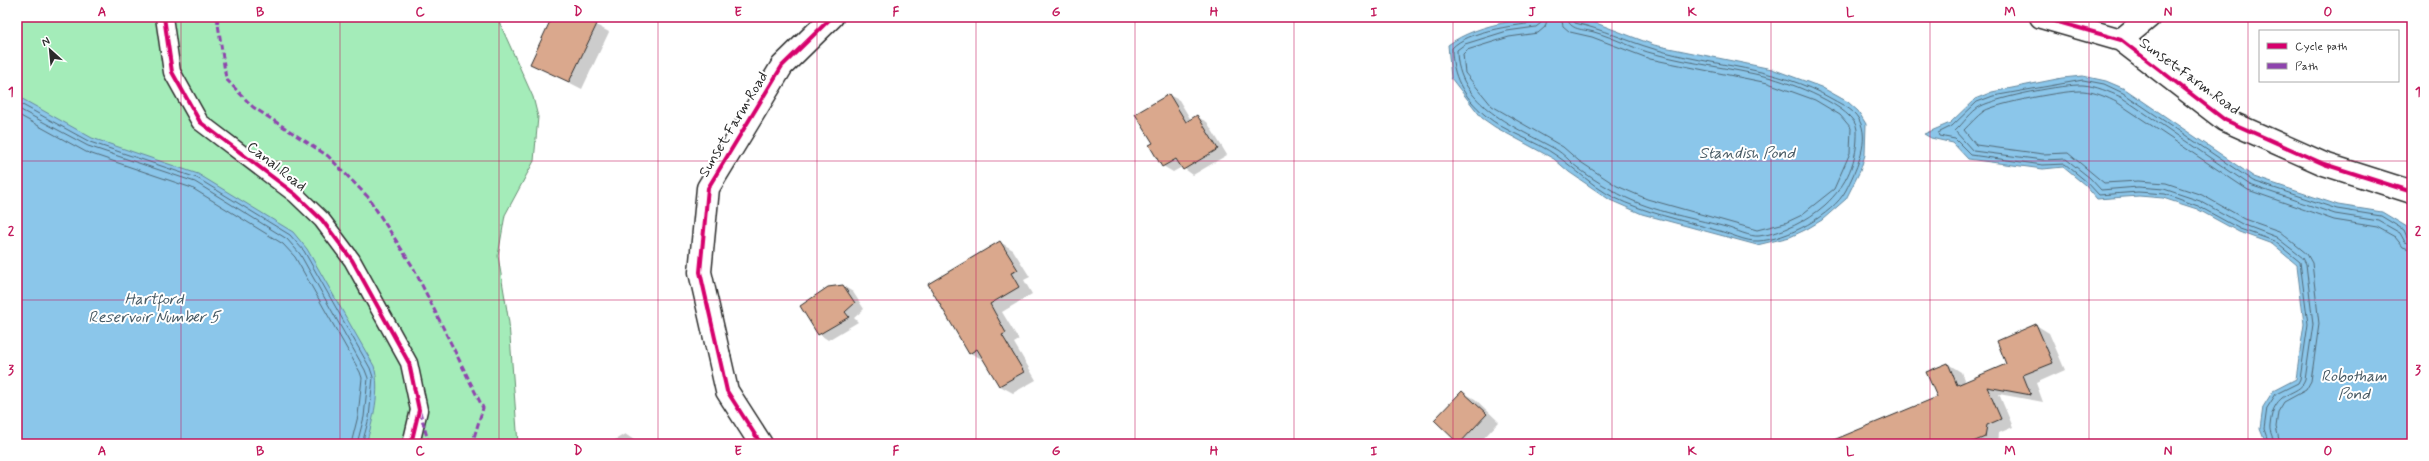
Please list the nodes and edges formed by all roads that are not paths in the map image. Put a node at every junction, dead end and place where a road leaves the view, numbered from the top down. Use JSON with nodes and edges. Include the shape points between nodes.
{"nodes":[{"id":1,"x":164,"y":17,"type":"edge"},
{"id":2,"x":832,"y":17,"type":"edge"},
{"id":3,"x":2041,"y":17,"type":"edge"},
{"id":4,"x":2149,"y":17,"type":"edge"},
{"id":5,"x":2121,"y":40,"type":"junction"},
{"id":6,"x":2412,"y":192,"type":"edge"},
{"id":7,"x":411,"y":444,"type":"edge"},
{"id":8,"x":761,"y":444,"type":"edge"}],
"edges":[{"from":1,"to":7,"type":"lane","name":"Canal Road","via":[[172,72],[200,122],[306,204],[322,220],[352,260],[409,363],[419,410]]},
{"from":2,"to":8,"type":"street","name":"Sunset Farm Road","via":[[782,66],[708,188],[700,272],[727,391]]},
{"from":3,"to":5,"type":"street","name":"Sunset Farm Road"},
{"from":4,"to":5,"type":"street"},
{"from":5,"to":6,"type":"street","name":"Sunset Farm Road","via":[[2225,120],[2324,164]]}]}
